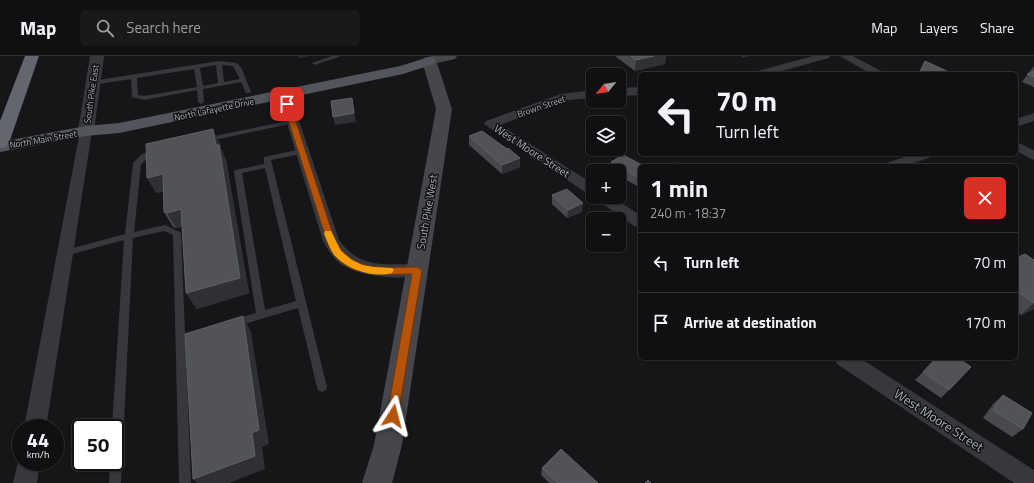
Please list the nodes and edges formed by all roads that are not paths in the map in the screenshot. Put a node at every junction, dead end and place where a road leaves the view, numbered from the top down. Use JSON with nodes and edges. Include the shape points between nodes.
{"nodes":[{"id":1,"x":21,"y":56,"type":"edge"},
{"id":2,"x":32,"y":56,"type":"edge"},
{"id":3,"x":97,"y":56,"type":"edge"},
{"id":4,"x":338,"y":56,"type":"edge"},
{"id":5,"x":450,"y":56,"type":"edge"},
{"id":6,"x":824,"y":56,"type":"edge"},
{"id":7,"x":845,"y":56,"type":"edge"},
{"id":8,"x":428,"y":58,"type":"edge"},
{"id":9,"x":219,"y":63,"type":"junction"},
{"id":10,"x":315,"y":63,"type":"dead end"},
{"id":11,"x":197,"y":66,"type":"junction"},
{"id":12,"x":765,"y":72,"type":"edge"},
{"id":13,"x":875,"y":72,"type":"edge"},
{"id":14,"x":134,"y":76,"type":"junction"},
{"id":15,"x":92,"y":83,"type":"junction"},
{"id":16,"x":179,"y":84,"type":"dead end"},
{"id":17,"x":221,"y":84,"type":"junction"},
{"id":18,"x":166,"y":86,"type":"dead end"},
{"id":19,"x":246,"y":86,"type":"junction"},
{"id":20,"x":153,"y":88,"type":"dead end"},
{"id":21,"x":638,"y":91,"type":"edge"},
{"id":22,"x":178,"y":92,"type":"junction"},
{"id":23,"x":626,"y":92,"type":"edge"},
{"id":24,"x":167,"y":94,"type":"junction"},
{"id":25,"x":284,"y":94,"type":"junction"},
{"id":26,"x":201,"y":95,"type":"junction"},
{"id":27,"x":586,"y":95,"type":"edge"},
{"id":28,"x":152,"y":97,"type":"junction"},
{"id":29,"x":5,"y":110,"type":"edge"},
{"id":30,"x":1034,"y":117,"type":"edge"},
{"id":31,"x":292,"y":122,"type":"junction"},
{"id":32,"x":1018,"y":122,"type":"edge"},
{"id":33,"x":490,"y":124,"type":"joint"},
{"id":34,"x":86,"y":131,"type":"junction"},
{"id":35,"x":0,"y":143,"type":"edge"},
{"id":36,"x":195,"y":143,"type":"edge"},
{"id":37,"x":0,"y":147,"type":"edge"},
{"id":38,"x":1018,"y":147,"type":"edge"},
{"id":39,"x":165,"y":149,"type":"edge"},
{"id":40,"x":302,"y":151,"type":"junction"},
{"id":41,"x":920,"y":156,"type":"edge"},
{"id":42,"x":1034,"y":156,"type":"edge"},
{"id":43,"x":898,"y":164,"type":"edge"},
{"id":44,"x":268,"y":165,"type":"junction"},
{"id":45,"x":586,"y":186,"type":"edge"},
{"id":46,"x":613,"y":204,"type":"edge"},
{"id":47,"x":638,"y":221,"type":"edge"},
{"id":48,"x":129,"y":236,"type":"junction"},
{"id":49,"x":65,"y":253,"type":"junction"},
{"id":50,"x":417,"y":270,"type":"junction"},
{"id":51,"x":301,"y":303,"type":"junction"},
{"id":52,"x":261,"y":315,"type":"junction"},
{"id":53,"x":224,"y":326,"type":"edge"},
{"id":54,"x":847,"y":360,"type":"edge"},
{"id":55,"x":322,"y":387,"type":"dead end"},
{"id":56,"x":37,"y":419,"type":"edge"},
{"id":57,"x":27,"y":471,"type":"edge"},
{"id":58,"x":25,"y":483,"type":"edge"},
{"id":59,"x":115,"y":483,"type":"edge"},
{"id":60,"x":185,"y":483,"type":"edge"},
{"id":61,"x":377,"y":483,"type":"edge"},
{"id":62,"x":1034,"y":483,"type":"edge"}],
"edges":[{"from":1,"to":29,"type":"highway"},
{"from":2,"to":29,"type":"highway"},
{"from":3,"to":15,"type":"street","name":"South Pike East"},
{"from":4,"to":10,"type":"lane"},
{"from":5,"to":8,"type":"main road"},
{"from":6,"to":12,"type":"street"},
{"from":7,"to":13,"type":"street"},
{"from":8,"to":19,"type":"main road"},
{"from":8,"to":25,"type":"main road","name":"North Lafayette Drive","via":[[403,70]]},
{"from":8,"to":50,"type":"main road","name":"South Pike West","via":[[444,109]]},
{"from":9,"to":11,"type":"lane"},
{"from":9,"to":17,"type":"lane"},
{"from":9,"to":19,"type":"lane","via":[[235,64]]},
{"from":11,"to":14,"type":"lane","via":[[155,75]]},
{"from":11,"to":26,"type":"lane"},
{"from":14,"to":15,"type":"lane"},
{"from":14,"to":28,"type":"lane","via":[[135,97]]},
{"from":15,"to":34,"type":"street","name":"South Pike East"},
{"from":16,"to":22,"type":"lane"},
{"from":17,"to":19,"type":"lane"},
{"from":17,"to":26,"type":"lane"},
{"from":18,"to":24,"type":"lane"},
{"from":19,"to":26,"type":"main road"},
{"from":20,"to":28,"type":"lane"},
{"from":21,"to":23,"type":"street"},
{"from":22,"to":24,"type":"lane"},
{"from":22,"to":26,"type":"lane"},
{"from":24,"to":28,"type":"lane"},
{"from":25,"to":31,"type":"street"},
{"from":25,"to":34,"type":"main road","name":"North Lafayette Drive","via":[[119,128]]},
{"from":26,"to":34,"type":"main road"},
{"from":27,"to":33,"type":"street","name":"Brown Street","via":[[565,97]]},
{"from":29,"to":35,"type":"highway"},
{"from":30,"to":32,"type":"street"},
{"from":31,"to":36,"type":"lane"},
{"from":31,"to":40,"type":"street"},
{"from":33,"to":45,"type":"street","name":"West Moore Street"},
{"from":34,"to":37,"type":"main road","name":"North Main Street"},
{"from":34,"to":49,"type":"street"},
{"from":38,"to":42,"type":"street"},
{"from":39,"to":48,"type":"lane","via":[[145,156],[136,163]]},
{"from":40,"to":44,"type":"lane","via":[[267,159]]},
{"from":40,"to":50,"type":"street","via":[[331,241],[338,253],[348,262],[373,270]]},
{"from":41,"to":43,"type":"street"},
{"from":44,"to":51,"type":"lane"},
{"from":44,"to":52,"type":"lane","via":[[238,172]]},
{"from":46,"to":47,"type":"street"},
{"from":48,"to":49,"type":"lane"},
{"from":48,"to":59,"type":"lane"},
{"from":48,"to":60,"type":"lane","via":[[165,228],[177,234],[184,338]]},
{"from":49,"to":56,"type":"street"},
{"from":50,"to":61,"type":"main road","name":"South Pike West","via":[[388,445]]},
{"from":51,"to":52,"type":"lane"},
{"from":51,"to":55,"type":"lane"},
{"from":52,"to":53,"type":"lane"},
{"from":54,"to":62,"type":"street","name":"West Moore Street"},
{"from":57,"to":58,"type":"street"}]}
